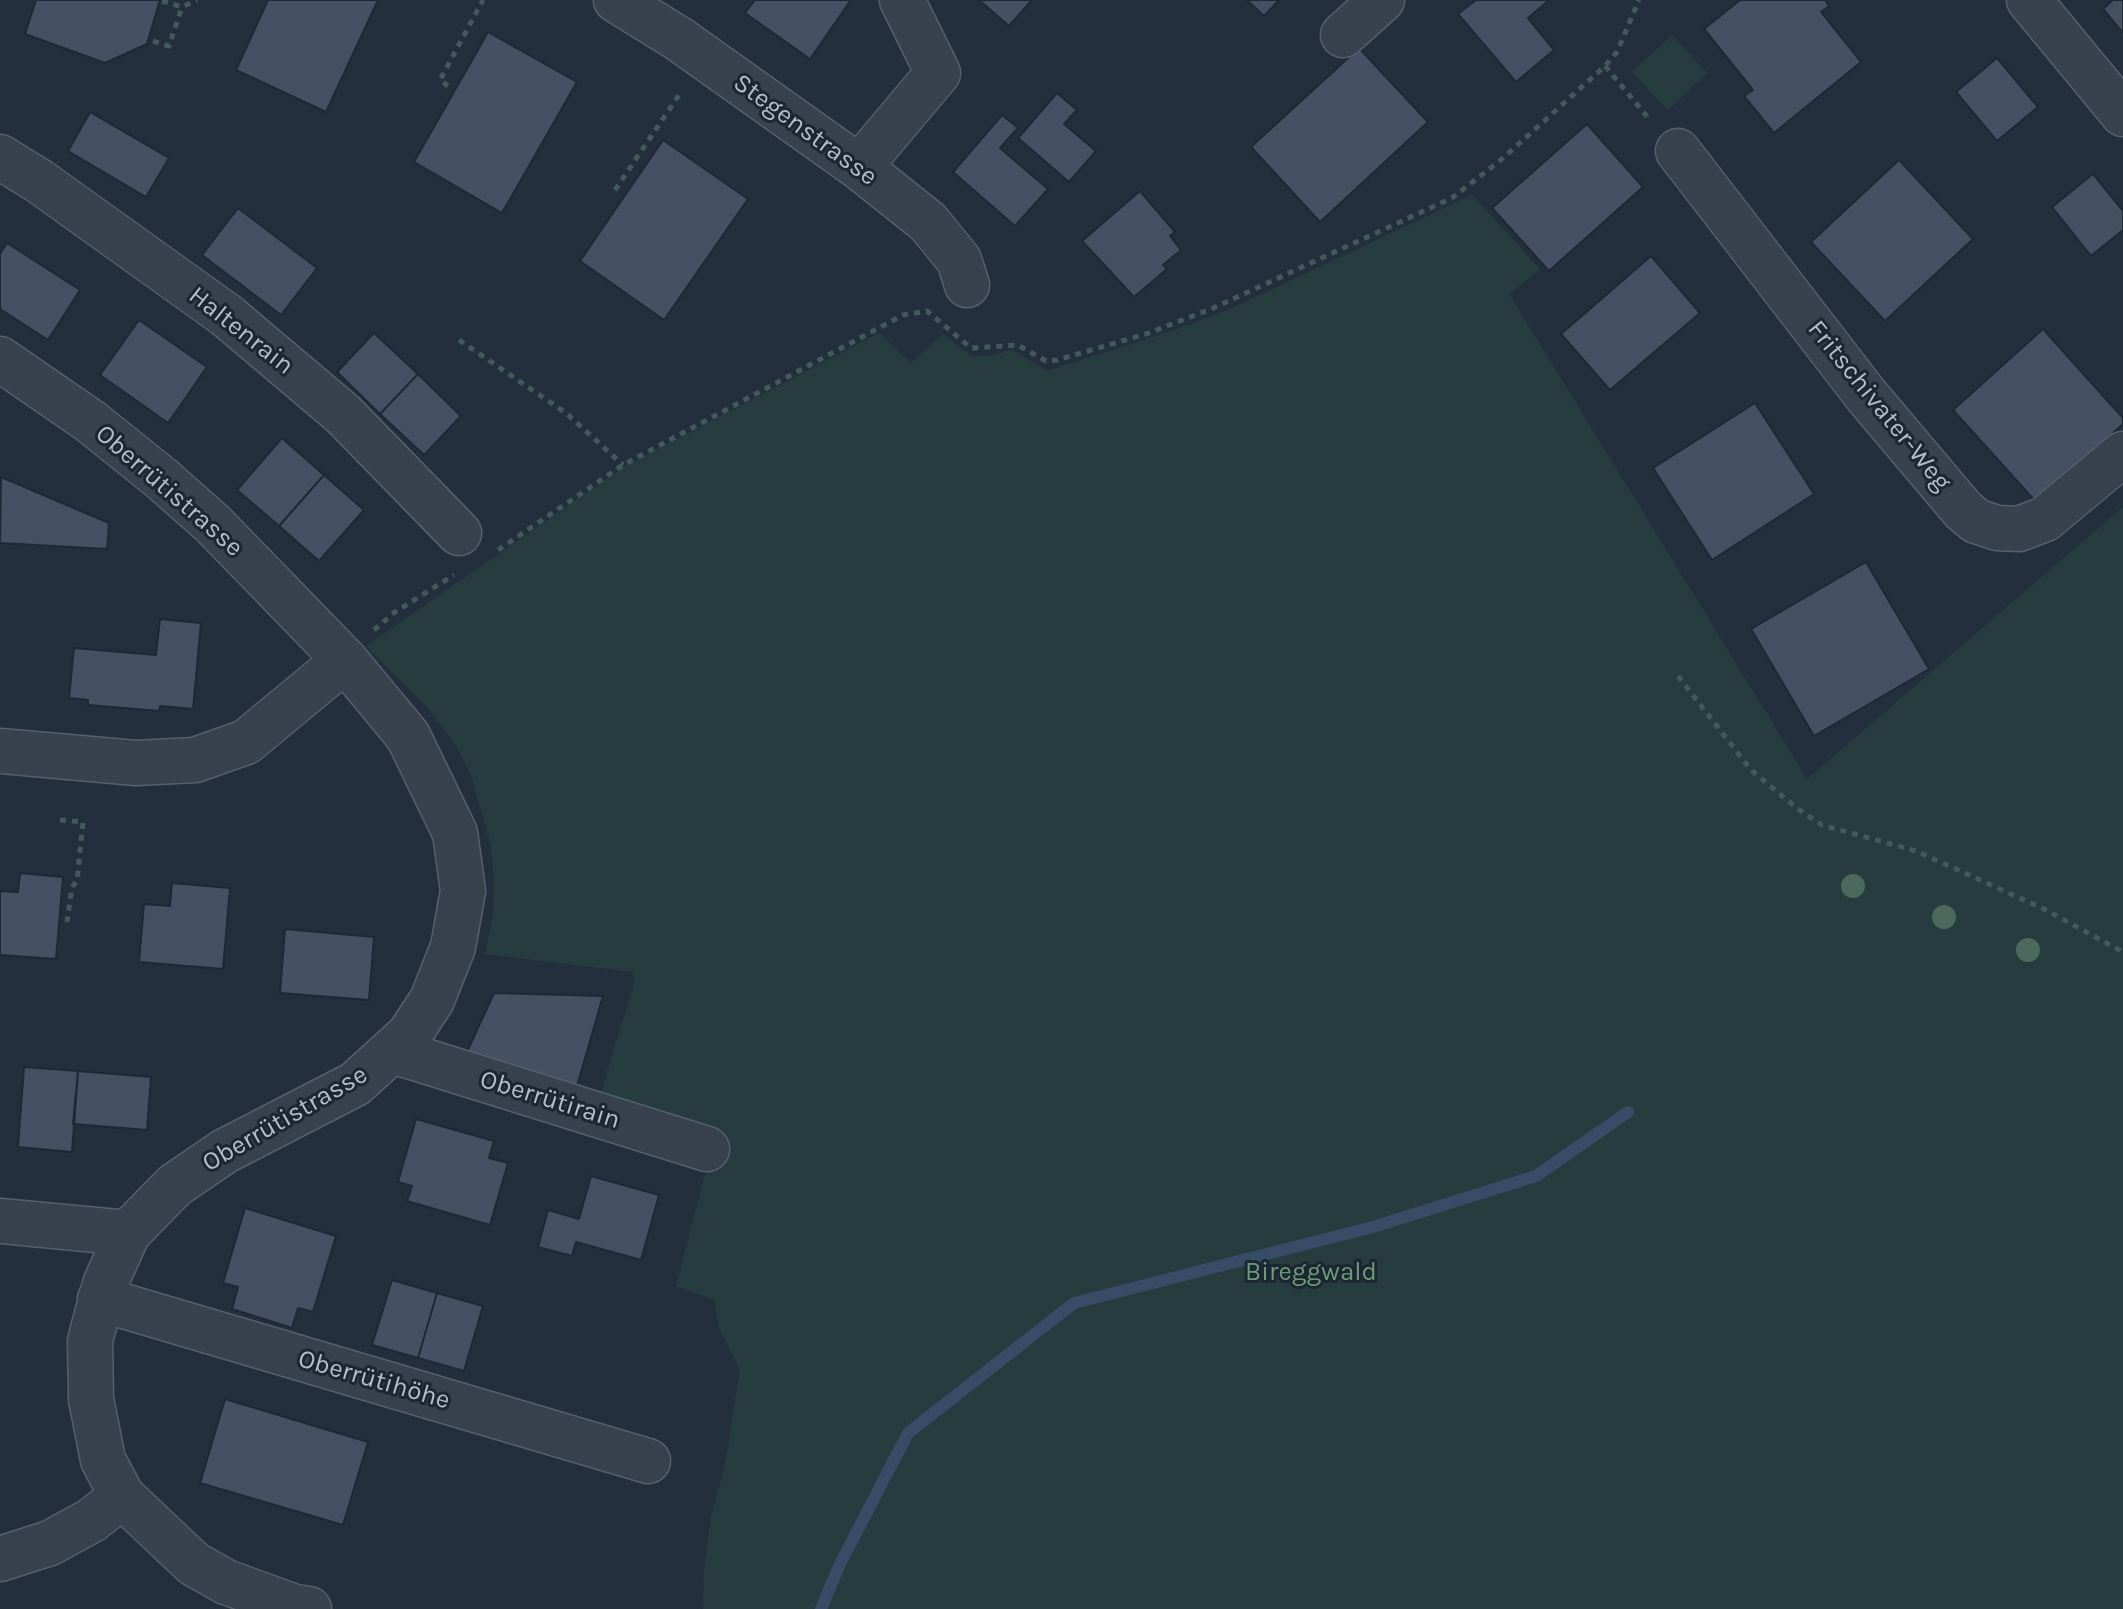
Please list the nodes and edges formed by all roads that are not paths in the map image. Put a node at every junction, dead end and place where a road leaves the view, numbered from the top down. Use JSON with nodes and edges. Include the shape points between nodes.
{"nodes":[{"id":1,"x":616,"y":0,"type":"edge"},
{"id":2,"x":902,"y":0,"type":"edge"},
{"id":3,"x":1382,"y":0,"type":"edge"},
{"id":4,"x":2029,"y":0,"type":"edge"},
{"id":5,"x":1343,"y":35,"type":"dead end"},
{"id":6,"x":2123,"y":114,"type":"edge"},
{"id":7,"x":1678,"y":151,"type":"dead end"},
{"id":8,"x":0,"y":157,"type":"edge"},
{"id":9,"x":859,"y":167,"type":"junction"},
{"id":10,"x":967,"y":285,"type":"dead end"},
{"id":11,"x":0,"y":359,"type":"edge"},
{"id":12,"x":2123,"y":454,"type":"edge"},
{"id":13,"x":469,"y":554,"type":"road end"},
{"id":14,"x":345,"y":660,"type":"junction"},
{"id":15,"x":0,"y":751,"type":"edge"},
{"id":16,"x":393,"y":1051,"type":"junction"},
{"id":17,"x":707,"y":1149,"type":"dead end"},
{"id":18,"x":0,"y":1221,"type":"edge"},
{"id":19,"x":128,"y":1233,"type":"junction"},
{"id":20,"x":100,"y":1299,"type":"junction"},
{"id":21,"x":648,"y":1461,"type":"dead end"},
{"id":22,"x":122,"y":1496,"type":"junction"},
{"id":23,"x":0,"y":1559,"type":"edge"},
{"id":24,"x":309,"y":1609,"type":"edge"}],
"edges":[{"from":1,"to":9,"type":"street","name":"Stegenstrasse"},
{"from":2,"to":9,"type":"street","via":[[938,73]]},
{"from":3,"to":5,"type":"street"},
{"from":4,"to":6,"type":"street"},
{"from":7,"to":12,"type":"street","name":"Fritschivater-Weg","via":[[1866,395],[1976,521],[2019,529],[2045,519]]},
{"from":8,"to":13,"type":"street","name":"Haltenrain","via":[[226,315],[343,414]]},
{"from":9,"to":10,"type":"street","name":"Stegenstrasse","via":[[928,222],[959,260]]},
{"from":11,"to":14,"type":"street","name":"Oberrütistrasse","via":[[161,478]]},
{"from":14,"to":15,"type":"street","via":[[246,742],[195,760],[136,763]]},
{"from":14,"to":16,"type":"street","name":"Oberrütistrasse","via":[[408,736],[455,833],[463,891],[453,947],[432,1000]]},
{"from":16,"to":17,"type":"street","name":"Oberrütirain"},
{"from":16,"to":19,"type":"street","name":"Oberrütistrasse","via":[[355,1084],[225,1151],[175,1185]]},
{"from":18,"to":19,"type":"street"},
{"from":19,"to":20,"type":"street","name":"Oberrütistrasse"},
{"from":20,"to":21,"type":"street","name":"Oberrütihöhe"},
{"from":20,"to":22,"type":"street","name":"Oberrütistrasse","via":[[90,1341],[91,1399],[103,1460]]},
{"from":22,"to":23,"type":"street","via":[[50,1543]]},
{"from":22,"to":24,"type":"street","name":"Oberrütistrasse","via":[[194,1564],[226,1582]]}]}
